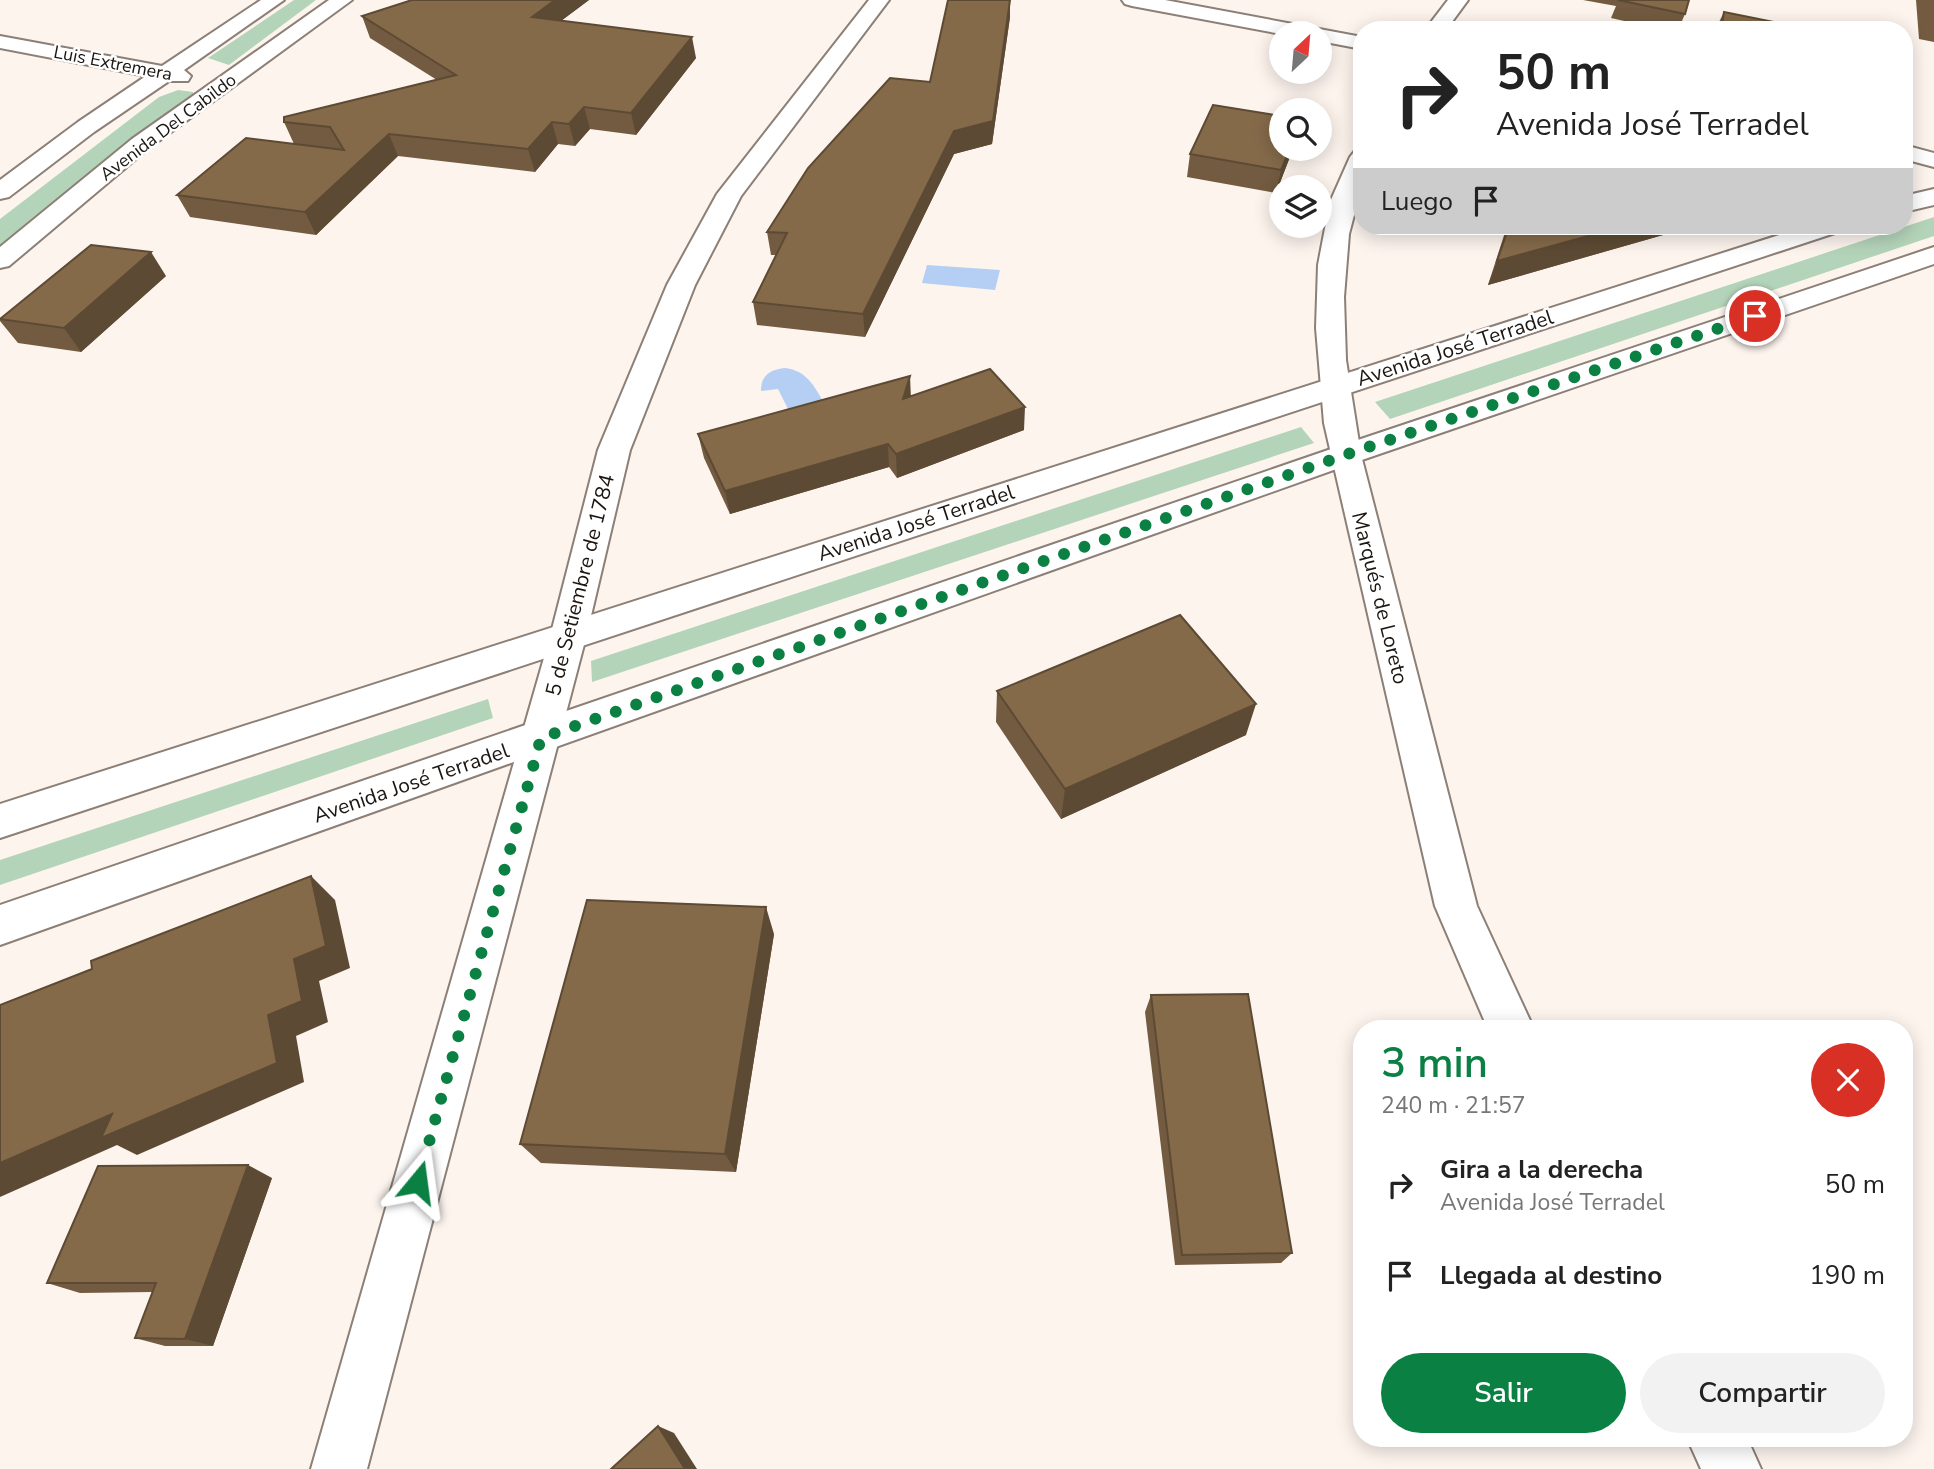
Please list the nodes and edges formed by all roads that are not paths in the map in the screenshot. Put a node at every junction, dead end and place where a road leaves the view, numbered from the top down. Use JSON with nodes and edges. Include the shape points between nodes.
{"nodes":[{"id":1,"x":274,"y":0,"type":"edge"},
{"id":2,"x":342,"y":0,"type":"edge"},
{"id":3,"x":879,"y":0,"type":"edge"},
{"id":4,"x":1132,"y":0,"type":"edge"},
{"id":5,"x":1458,"y":0,"type":"edge"},
{"id":6,"x":1443,"y":21,"type":"edge"},
{"id":7,"x":1269,"y":25,"type":"edge"},
{"id":8,"x":1332,"y":37,"type":"edge"},
{"id":9,"x":1353,"y":41,"type":"edge"},
{"id":10,"x":0,"y":42,"type":"edge"},
{"id":11,"x":165,"y":73,"type":"junction"},
{"id":12,"x":225,"y":83,"type":"junction"},
{"id":13,"x":1913,"y":154,"type":"edge"},
{"id":14,"x":1934,"y":160,"type":"edge"},
{"id":15,"x":1353,"y":178,"type":"edge"},
{"id":16,"x":0,"y":192,"type":"edge"},
{"id":17,"x":1934,"y":197,"type":"edge"},
{"id":18,"x":1913,"y":202,"type":"edge"},
{"id":19,"x":1804,"y":235,"type":"edge"},
{"id":20,"x":1934,"y":255,"type":"edge"},
{"id":21,"x":0,"y":260,"type":"edge"},
{"id":22,"x":1332,"y":388,"type":"junction"},
{"id":23,"x":1345,"y":455,"type":"junction"},
{"id":24,"x":568,"y":636,"type":"junction"},
{"id":25,"x":541,"y":738,"type":"junction"},
{"id":26,"x":0,"y":821,"type":"edge"},
{"id":27,"x":0,"y":925,"type":"edge"},
{"id":28,"x":1507,"y":1020,"type":"edge"},
{"id":29,"x":1720,"y":1447,"type":"edge"},
{"id":30,"x":339,"y":1469,"type":"edge"},
{"id":31,"x":1733,"y":1469,"type":"edge"}],
"edges":[{"from":1,"to":11,"type":"street","name":"Avenida Del Cabildo"},
{"from":2,"to":12,"type":"street","name":"Avenida Del Cabildo"},
{"from":3,"to":24,"type":"street","name":"5 de Setiembre de 1784","via":[[729,194],[681,285],[614,450]]},
{"from":4,"to":7,"type":"street"},
{"from":5,"to":6,"type":"street"},
{"from":8,"to":9,"type":"street"},
{"from":10,"to":11,"type":"street","name":"Luis Extremera"},
{"from":11,"to":12,"type":"street","name":"Luis Extremera"},
{"from":11,"to":16,"type":"street","name":"Avenida Del Cabildo"},
{"from":12,"to":21,"type":"street","name":"Avenida Del Cabildo","via":[[140,144]]},
{"from":13,"to":14,"type":"street"},
{"from":15,"to":22,"type":"street","name":"Marqués de Loreto","via":[[1343,201],[1328,281]]},
{"from":17,"to":18,"type":"street"},
{"from":19,"to":22,"type":"street","name":"Avenida José Terradel"},
{"from":20,"to":23,"type":"street","name":"Avenida José Terradel"},
{"from":22,"to":23,"type":"street","name":"Marqués de Loreto"},
{"from":22,"to":24,"type":"street","name":"Avenida José Terradel"},
{"from":23,"to":25,"type":"street","name":"Avenida José Terradel"},
{"from":23,"to":28,"type":"street","name":"Marqués de Loreto","via":[[1456,906]]},
{"from":24,"to":25,"type":"street","name":"5 de Setiembre de 1784"},
{"from":24,"to":26,"type":"street","name":"Avenida José Terradel"},
{"from":25,"to":27,"type":"street","name":"Avenida José Terradel"},
{"from":25,"to":30,"type":"street","name":"5 de Setiembre de 1784"},
{"from":29,"to":31,"type":"street"}]}
